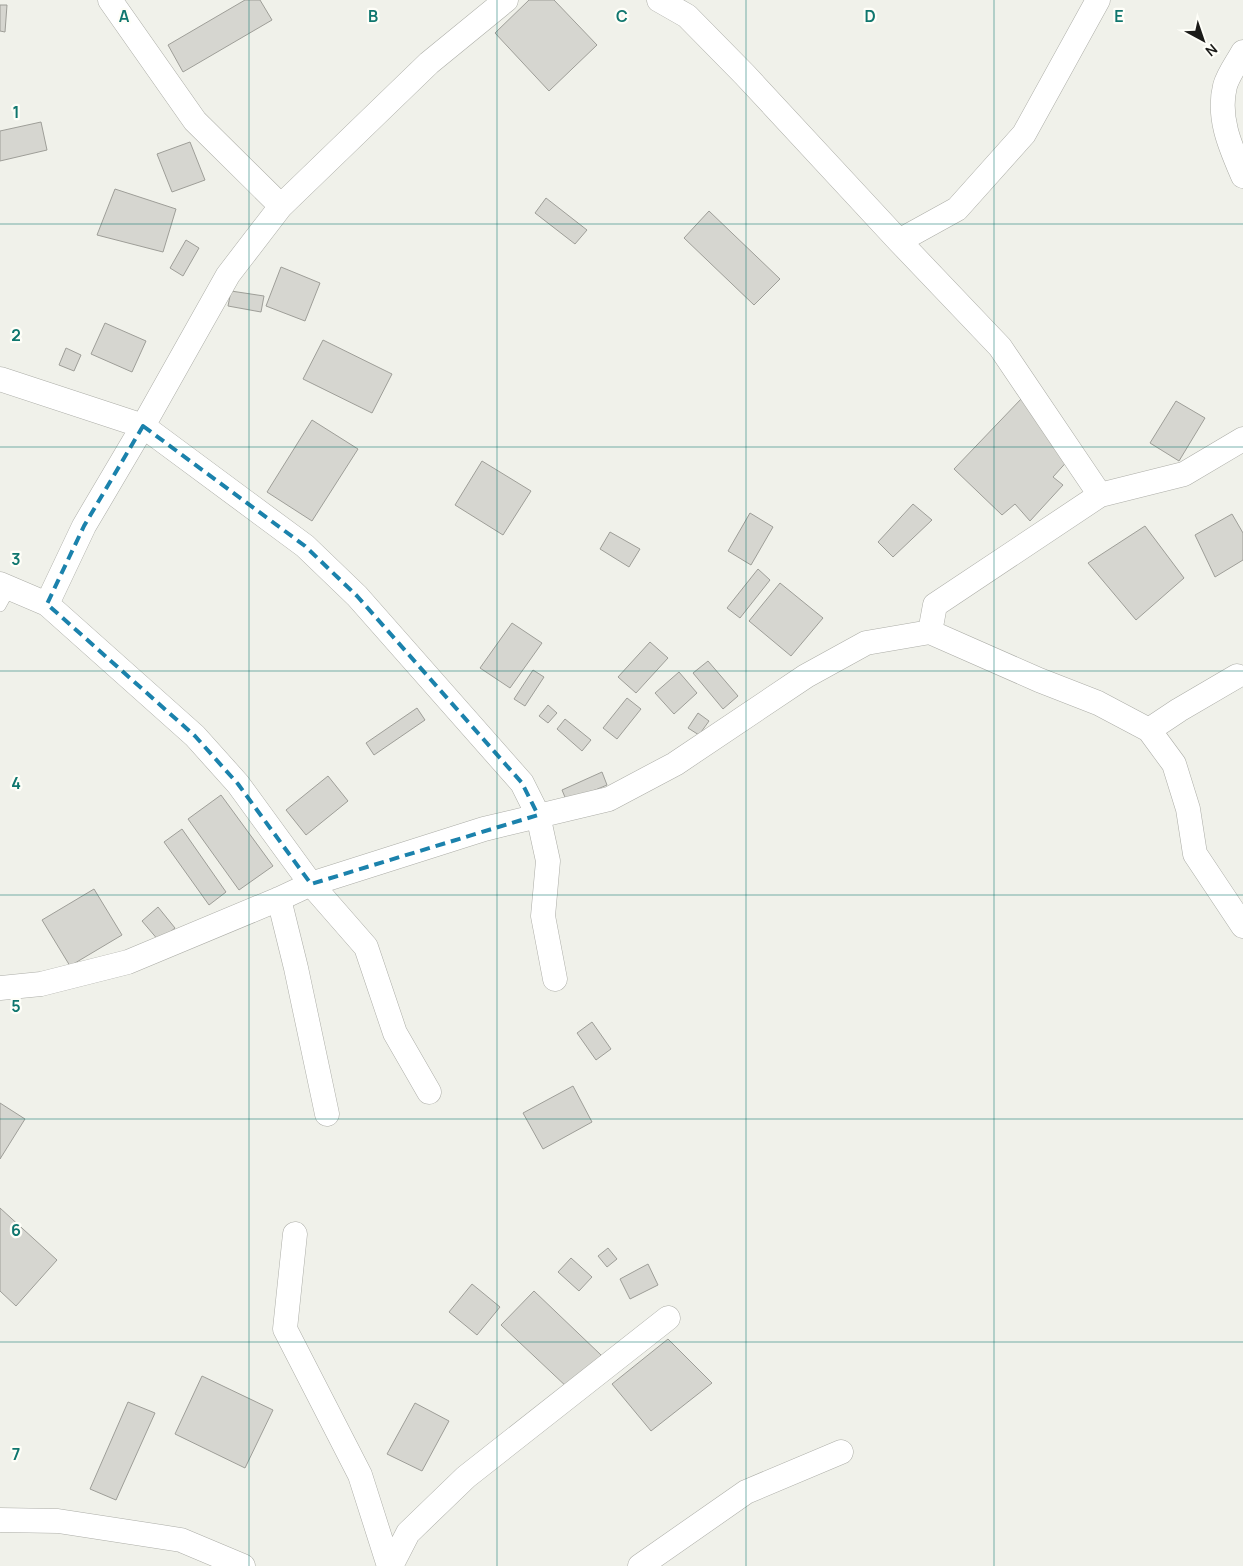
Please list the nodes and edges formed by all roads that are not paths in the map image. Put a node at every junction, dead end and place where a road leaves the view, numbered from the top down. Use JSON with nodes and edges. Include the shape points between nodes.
{"nodes":[{"id":1,"x":506,"y":0,"type":"edge"},
{"id":2,"x":659,"y":0,"type":"edge"},
{"id":3,"x":1098,"y":0,"type":"edge"},
{"id":4,"x":114,"y":1,"type":"edge"},
{"id":5,"x":1243,"y":52,"type":"edge"},
{"id":6,"x":1243,"y":176,"type":"edge"},
{"id":7,"x":281,"y":206,"type":"junction"},
{"id":8,"x":899,"y":241,"type":"junction"},
{"id":9,"x":0,"y":379,"type":"edge"},
{"id":10,"x":143,"y":426,"type":"junction"},
{"id":11,"x":1243,"y":439,"type":"edge"},
{"id":12,"x":1100,"y":495,"type":"junction"},
{"id":13,"x":3,"y":592,"type":"edge"},
{"id":14,"x":47,"y":604,"type":"junction"},
{"id":15,"x":930,"y":632,"type":"junction"},
{"id":16,"x":1237,"y":676,"type":"dead end"},
{"id":17,"x":1149,"y":730,"type":"junction"},
{"id":18,"x":538,"y":815,"type":"junction"},
{"id":19,"x":311,"y":884,"type":"junction"},
{"id":20,"x":279,"y":900,"type":"junction"},
{"id":21,"x":1243,"y":926,"type":"edge"},
{"id":22,"x":555,"y":979,"type":"dead end"},
{"id":23,"x":0,"y":988,"type":"edge"},
{"id":24,"x":429,"y":1092,"type":"dead end"},
{"id":25,"x":327,"y":1114,"type":"dead end"},
{"id":26,"x":295,"y":1234,"type":"dead end"},
{"id":27,"x":668,"y":1318,"type":"dead end"},
{"id":28,"x":840,"y":1452,"type":"dead end"},
{"id":29,"x":0,"y":1520,"type":"edge"},
{"id":30,"x":243,"y":1566,"type":"edge"},
{"id":31,"x":390,"y":1566,"type":"edge"},
{"id":32,"x":640,"y":1566,"type":"edge"}],
"edges":[{"from":1,"to":7,"type":"street","via":[[429,63]]},
{"from":2,"to":8,"type":"street","via":[[687,16],[745,74]]},
{"from":3,"to":8,"type":"street","via":[[1024,134],[957,209]]},
{"from":4,"to":7,"type":"street","via":[[195,121]]},
{"from":5,"to":6,"type":"street","via":[[1225,85],[1222,107],[1228,140]]},
{"from":7,"to":10,"type":"street","via":[[228,275]]},
{"from":8,"to":12,"type":"street","via":[[1000,347]]},
{"from":9,"to":10,"type":"street"},
{"from":10,"to":14,"type":"street","via":[[84,526]]},
{"from":10,"to":18,"type":"street","via":[[305,546],[356,596],[522,783]]},
{"from":11,"to":12,"type":"street","via":[[1184,474]]},
{"from":12,"to":15,"type":"street","via":[[935,605]]},
{"from":13,"to":14,"type":"street"},
{"from":14,"to":19,"type":"street","via":[[195,736],[238,784]]},
{"from":15,"to":17,"type":"street","via":[[1098,704]]},
{"from":15,"to":18,"type":"street","via":[[866,643],[806,676],[675,764],[609,799]]},
{"from":16,"to":17,"type":"street"},
{"from":17,"to":21,"type":"street","via":[[1174,764],[1188,809],[1195,854]]},
{"from":18,"to":19,"type":"street"},
{"from":18,"to":22,"type":"street","via":[[548,861],[544,916]]},
{"from":19,"to":20,"type":"street"},
{"from":19,"to":24,"type":"street","via":[[366,947],[396,1033]]},
{"from":20,"to":23,"type":"street","via":[[128,962],[41,984]]},
{"from":20,"to":25,"type":"street"},
{"from":26,"to":31,"type":"street","via":[[285,1329],[360,1475]]},
{"from":27,"to":31,"type":"street","via":[[466,1477],[408,1533]]},
{"from":28,"to":32,"type":"street","via":[[746,1492]]},
{"from":29,"to":30,"type":"street","via":[[58,1521],[181,1540]]}]}
